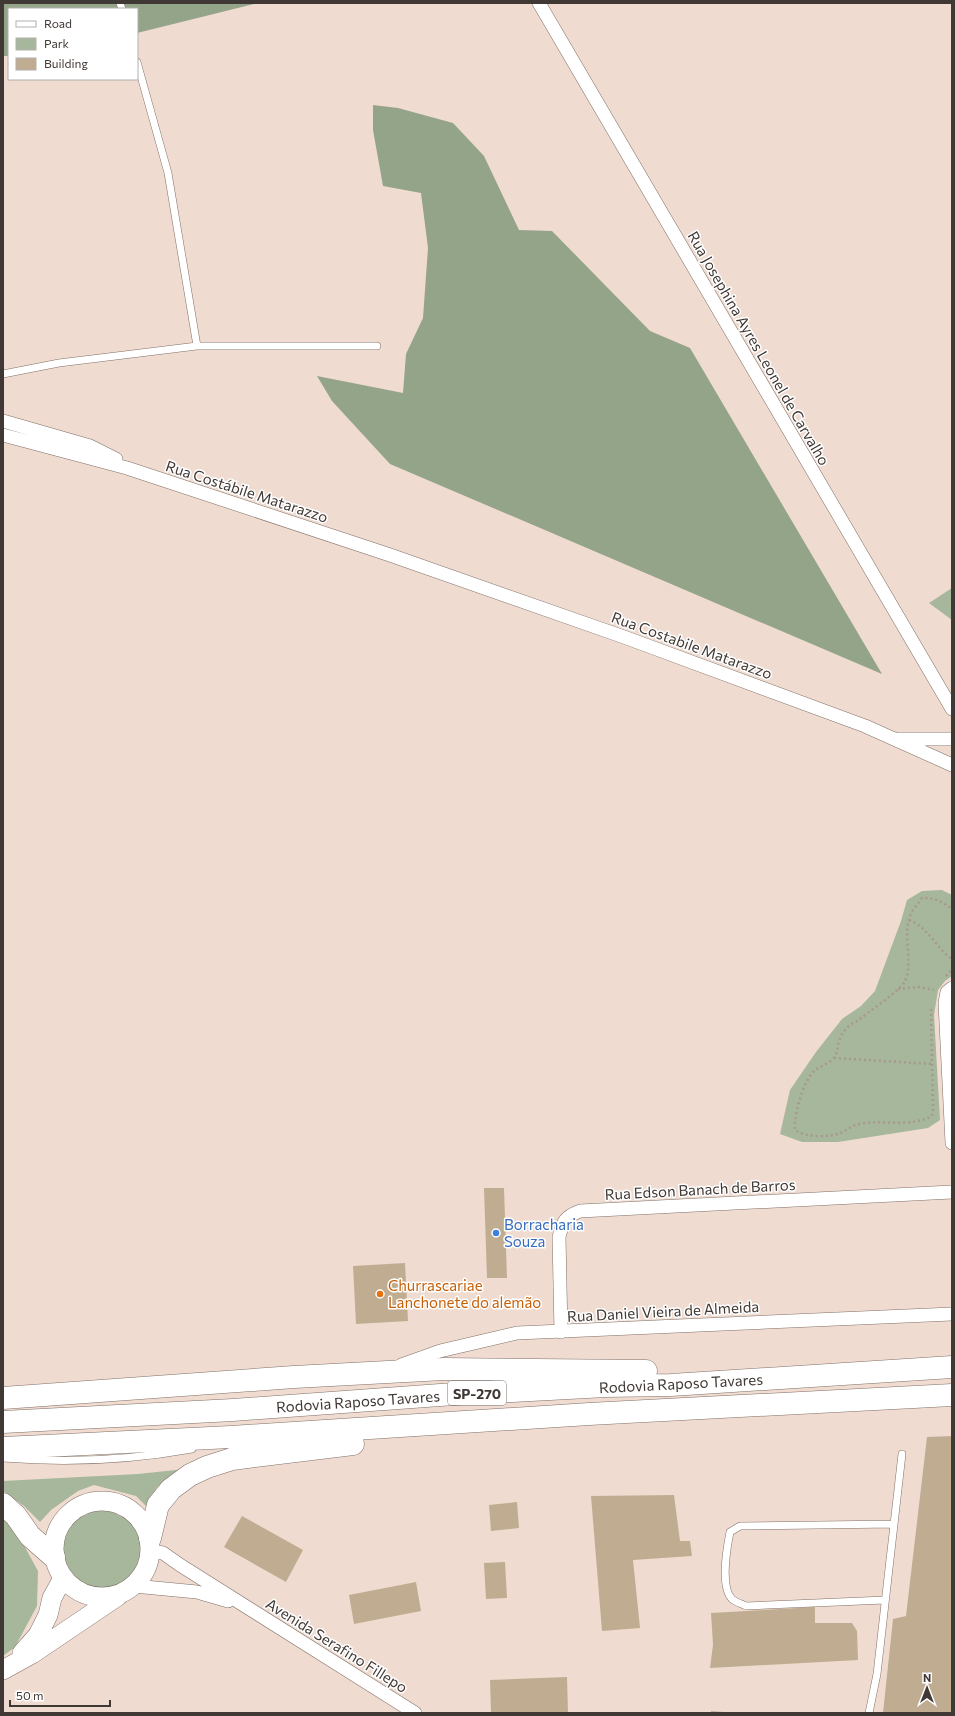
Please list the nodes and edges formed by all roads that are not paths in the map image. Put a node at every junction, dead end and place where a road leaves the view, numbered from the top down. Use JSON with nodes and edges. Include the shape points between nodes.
{"nodes":[{"id":1,"x":539,"y":3,"type":"edge"},
{"id":2,"x":138,"y":66,"type":"edge"},
{"id":3,"x":197,"y":346,"type":"junction"},
{"id":4,"x":377,"y":346,"type":"dead end"},
{"id":5,"x":3,"y":374,"type":"edge"},
{"id":6,"x":3,"y":421,"type":"edge"},
{"id":7,"x":3,"y":435,"type":"edge"},
{"id":8,"x":143,"y":473,"type":"junction"},
{"id":9,"x":478,"y":587,"type":"joint"},
{"id":10,"x":952,"y":709,"type":"edge"},
{"id":11,"x":894,"y":739,"type":"junction"},
{"id":12,"x":952,"y":739,"type":"edge"},
{"id":13,"x":952,"y":765,"type":"edge"},
{"id":14,"x":947,"y":984,"type":"edge"},
{"id":15,"x":950,"y":1082,"type":"edge"},
{"id":16,"x":952,"y":1143,"type":"edge"},
{"id":17,"x":952,"y":1192,"type":"edge"},
{"id":18,"x":952,"y":1314,"type":"edge"},
{"id":19,"x":561,"y":1332,"type":"junction"},
{"id":20,"x":952,"y":1367,"type":"edge"},
{"id":21,"x":901,"y":1370,"type":"junction"},
{"id":22,"x":381,"y":1372,"type":"junction"},
{"id":23,"x":952,"y":1395,"type":"edge"},
{"id":24,"x":3,"y":1398,"type":"edge"},
{"id":25,"x":720,"y":1407,"type":"junction"},
{"id":26,"x":3,"y":1422,"type":"edge"},
{"id":27,"x":246,"y":1437,"type":"junction"},
{"id":28,"x":3,"y":1448,"type":"edge"},
{"id":29,"x":902,"y":1454,"type":"dead end"},
{"id":30,"x":3,"y":1458,"type":"edge"},
{"id":31,"x":3,"y":1504,"type":"edge"},
{"id":32,"x":894,"y":1524,"type":"junction"},
{"id":33,"x":150,"y":1544,"type":"junction"},
{"id":34,"x":54,"y":1557,"type":"junction"},
{"id":35,"x":63,"y":1578,"type":"junction"},
{"id":36,"x":128,"y":1589,"type":"junction"},
{"id":37,"x":885,"y":1600,"type":"junction"},
{"id":38,"x":243,"y":1605,"type":"junction"},
{"id":39,"x":3,"y":1670,"type":"edge"},
{"id":40,"x":415,"y":1713,"type":"edge"},
{"id":41,"x":869,"y":1713,"type":"edge"}],
"edges":[{"from":1,"to":10,"type":"street","name":"Rua Josephina Ayres Leonel de Carvalho"},
{"from":2,"to":3,"type":"lane","via":[[168,173]]},
{"from":3,"to":4,"type":"lane"},
{"from":3,"to":5,"type":"lane","via":[[59,363]]},
{"from":6,"to":8,"type":"street","via":[[90,446]]},
{"from":7,"to":8,"type":"street","name":"Rua Costábile Matarazzo"},
{"from":8,"to":9,"type":"street","name":"Rua Costábile Matarazzo"},
{"from":9,"to":11,"type":"street","name":"Rua Costabile Matarazzo","via":[[637,642]]},
{"from":11,"to":12,"type":"street","name":"Rua Costabile Matarazzo"},
{"from":11,"to":13,"type":"street","name":"Rua Costabile Matarazzo"},
{"from":14,"to":15,"type":"street","via":[[945,1003]]},
{"from":15,"to":16,"type":"street"},
{"from":17,"to":19,"type":"street","name":"Rua Edson Banach de Barros","via":[[580,1211],[570,1215],[559,1237]]},
{"from":18,"to":19,"type":"street","name":"Rua Daniel Vieira de Almeida"},
{"from":19,"to":22,"type":"street","name":"Rua Daniel Vieira de Almeida","via":[[517,1333],[440,1351]]},
{"from":20,"to":21,"type":"highway","name":"Rodovia Raposo Tavares","number":"SP-270"},
{"from":21,"to":22,"type":"highway","via":[[444,1369]]},
{"from":21,"to":26,"type":"highway","name":"Rodovia Raposo Tavares","number":"SP-270"},
{"from":22,"to":24,"type":"highway"},
{"from":23,"to":25,"type":"highway","name":"Rodovia Raposo Tavares","number":"SP-270"},
{"from":25,"to":27,"type":"highway","name":"Rodovia Raposo Tavares","number":"SP-270"},
{"from":25,"to":33,"type":"highway","via":[[643,1420],[425,1435],[232,1459],[190,1475],[171,1489],[158,1505]]},
{"from":27,"to":28,"type":"highway","name":"Rodovia Raposo Tavares","number":"SP-270"},
{"from":27,"to":30,"type":"lane","via":[[164,1454],[81,1460]]},
{"from":29,"to":32,"type":"lane"},
{"from":31,"to":34,"type":"highway","via":[[16,1516],[30,1536]]},
{"from":32,"to":37,"type":"lane"},
{"from":32,"to":37,"type":"lane","via":[[740,1526],[730,1532],[725,1556],[727,1590],[732,1599],[746,1606]]},
{"from":33,"to":34,"type":"main road","via":[[143,1522],[132,1510],[117,1502],[100,1500],[84,1503],[70,1512],[59,1525],[54,1541]]},
{"from":33,"to":36,"type":"main road","via":[[146,1570]]},
{"from":33,"to":38,"type":"street","name":"Avenida Serafino Fillepo"},
{"from":34,"to":35,"type":"main road"},
{"from":35,"to":36,"type":"main road","via":[[72,1588],[90,1596],[110,1597]]},
{"from":35,"to":39,"type":"main road","via":[[52,1598],[48,1615],[38,1635],[24,1652]]},
{"from":36,"to":38,"type":"street","name":"Avenida Serafino Fillepo","via":[[197,1592]]},
{"from":36,"to":39,"type":"main road","via":[[38,1650]]},
{"from":37,"to":41,"type":"lane","via":[[877,1674]]},
{"from":38,"to":40,"type":"street","name":"Avenida Serafino Fillepo"}]}
